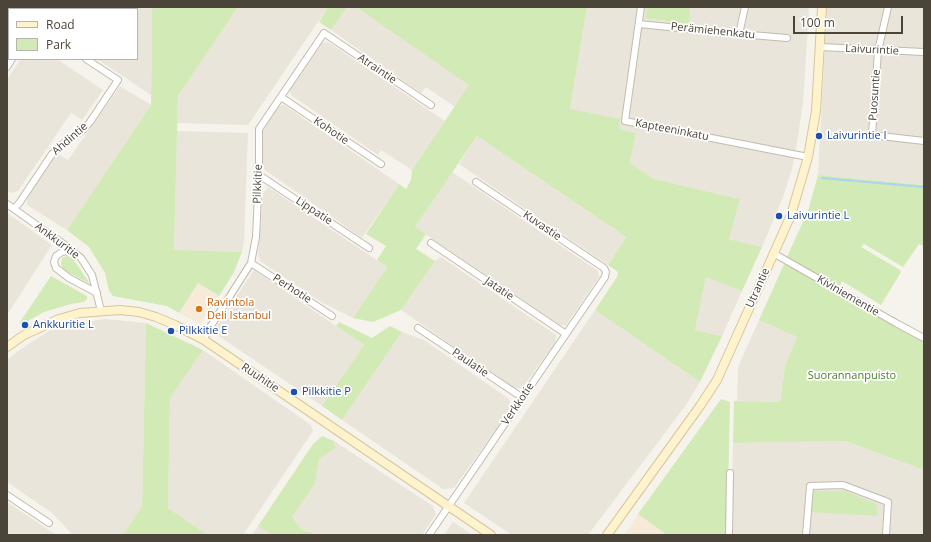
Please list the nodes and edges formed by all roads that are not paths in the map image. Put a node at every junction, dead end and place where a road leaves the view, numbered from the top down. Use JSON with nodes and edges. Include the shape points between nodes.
{"nodes":[{"id":1,"x":641,"y":7,"type":"edge"},
{"id":2,"x":745,"y":7,"type":"edge"},
{"id":3,"x":822,"y":7,"type":"edge"},
{"id":4,"x":888,"y":7,"type":"edge"},
{"id":5,"x":639,"y":24,"type":"junction"},
{"id":6,"x":324,"y":33,"type":"joint"},
{"id":7,"x":739,"y":34,"type":"junction"},
{"id":8,"x":787,"y":38,"type":"dead end"},
{"id":9,"x":820,"y":47,"type":"junction"},
{"id":10,"x":878,"y":51,"type":"junction"},
{"id":11,"x":924,"y":52,"type":"edge"},
{"id":12,"x":88,"y":60,"type":"edge"},
{"id":13,"x":281,"y":97,"type":"junction"},
{"id":14,"x":431,"y":105,"type":"dead end"},
{"id":15,"x":924,"y":141,"type":"edge"},
{"id":16,"x":808,"y":157,"type":"junction"},
{"id":17,"x":381,"y":164,"type":"dead end"},
{"id":18,"x":259,"y":175,"type":"junction"},
{"id":19,"x":476,"y":182,"type":"dead end"},
{"id":20,"x":7,"y":204,"type":"edge"},
{"id":21,"x":14,"y":209,"type":"junction"},
{"id":22,"x":432,"y":243,"type":"dead end"},
{"id":23,"x":369,"y":248,"type":"dead end"},
{"id":24,"x":75,"y":252,"type":"junction"},
{"id":25,"x":773,"y":253,"type":"junction"},
{"id":26,"x":251,"y":263,"type":"junction"},
{"id":27,"x":606,"y":272,"type":"joint"},
{"id":28,"x":97,"y":292,"type":"junction"},
{"id":29,"x":101,"y":311,"type":"junction"},
{"id":30,"x":332,"y":316,"type":"dead end"},
{"id":31,"x":418,"y":328,"type":"dead end"},
{"id":32,"x":566,"y":334,"type":"junction"},
{"id":33,"x":924,"y":338,"type":"edge"},
{"id":34,"x":204,"y":340,"type":"junction"},
{"id":35,"x":7,"y":347,"type":"edge"},
{"id":36,"x":523,"y":398,"type":"junction"},
{"id":37,"x":730,"y":473,"type":"dead end"},
{"id":38,"x":7,"y":495,"type":"edge"},
{"id":39,"x":448,"y":506,"type":"junction"},
{"id":40,"x":48,"y":524,"type":"dead end"},
{"id":41,"x":429,"y":535,"type":"edge"},
{"id":42,"x":491,"y":535,"type":"edge"},
{"id":43,"x":607,"y":535,"type":"edge"},
{"id":44,"x":729,"y":535,"type":"edge"},
{"id":45,"x":806,"y":535,"type":"edge"},
{"id":46,"x":886,"y":535,"type":"edge"}],
"edges":[{"from":1,"to":5,"type":"street","name":"Kapteeninkatu"},
{"from":2,"to":7,"type":"street"},
{"from":3,"to":9,"type":"main road","name":"Utrantie"},
{"from":4,"to":10,"type":"street"},
{"from":5,"to":7,"type":"street","name":"Perämiehenkatu"},
{"from":5,"to":16,"type":"street","name":"Kapteeninkatu","via":[[625,121]]},
{"from":6,"to":13,"type":"street","name":"Pilkkitie"},
{"from":6,"to":14,"type":"street","name":"Atraintie"},
{"from":7,"to":8,"type":"street","name":"Perämiehenkatu"},
{"from":9,"to":10,"type":"street","name":"Laivurintie"},
{"from":9,"to":16,"type":"main road","name":"Utrantie","via":[[816,111]]},
{"from":10,"to":11,"type":"street","name":"Laivurintie"},
{"from":10,"to":15,"type":"street","name":"Puosuntie","via":[[872,135]]},
{"from":12,"to":21,"type":"street","name":"Ahdintie","via":[[118,80],[83,130],[52,154]]},
{"from":13,"to":17,"type":"street","name":"Kohotie"},
{"from":13,"to":18,"type":"street","name":"Pilkkitie","via":[[259,129]]},
{"from":16,"to":25,"type":"main road","name":"Utrantie","via":[[790,215]]},
{"from":18,"to":23,"type":"street","name":"Lippatie"},
{"from":18,"to":26,"type":"street","name":"Pilkkitie","via":[[256,237]]},
{"from":19,"to":27,"type":"street","name":"Kuvastie","via":[[604,268]]},
{"from":20,"to":21,"type":"street","name":"Ankkuritie"},
{"from":21,"to":24,"type":"street","name":"Ankkuritie"},
{"from":22,"to":32,"type":"street","name":"Jatatie"},
{"from":24,"to":28,"type":"street","name":"Ankkuritie","via":[[92,275]]},
{"from":24,"to":28,"type":"street","via":[[62,252],[56,256],[56,268],[69,278]]},
{"from":25,"to":33,"type":"street","name":"Kiviniementie"},
{"from":25,"to":43,"type":"main road","name":"Utrantie","via":[[716,380]]},
{"from":26,"to":30,"type":"street","name":"Perhotie"},
{"from":26,"to":34,"type":"street","name":"Pilkkitie"},
{"from":27,"to":32,"type":"street","name":"Verkkotie"},
{"from":28,"to":29,"type":"street","name":"Ankkuritie"},
{"from":29,"to":34,"type":"main road","name":"Ruuhitie","via":[[120,310],[156,317]]},
{"from":29,"to":35,"type":"main road","name":"Ruuhitie","via":[[59,319],[24,335]]},
{"from":31,"to":36,"type":"street","name":"Paulatie"},
{"from":32,"to":36,"type":"street","name":"Verkkotie"},
{"from":34,"to":39,"type":"main road","name":"Ruuhitie"},
{"from":36,"to":39,"type":"street","name":"Verkkotie"},
{"from":37,"to":44,"type":"street"},
{"from":38,"to":40,"type":"street"},
{"from":39,"to":41,"type":"street","name":"Verkkotie"},
{"from":39,"to":42,"type":"main road","name":"Ruuhitie"},
{"from":45,"to":46,"type":"street","via":[[810,486],[843,485],[888,502]]}]}
